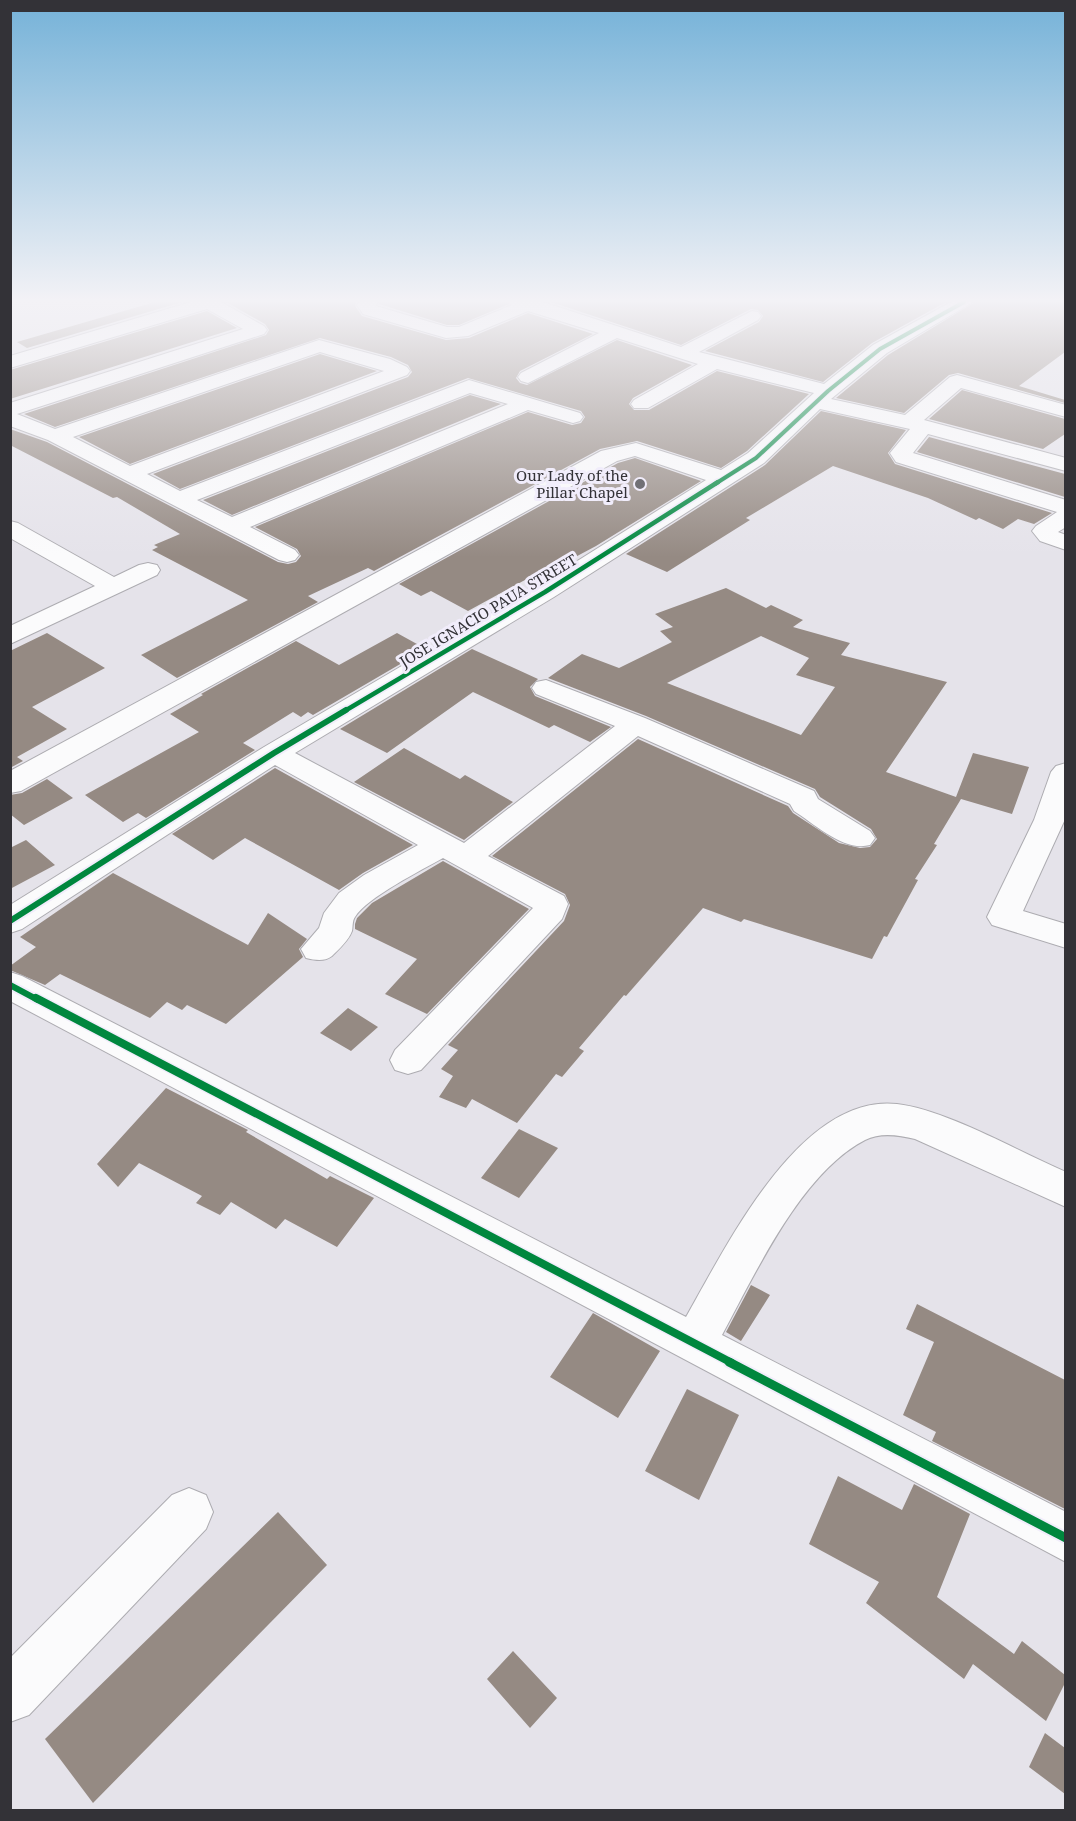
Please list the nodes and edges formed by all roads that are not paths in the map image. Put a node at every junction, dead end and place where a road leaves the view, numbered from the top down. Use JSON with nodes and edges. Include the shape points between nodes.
{"nodes":[{"id":1,"x":70,"y":387,"type":"edge"},
{"id":2,"x":80,"y":387,"type":"edge"},
{"id":3,"x":199,"y":387,"type":"edge"},
{"id":4,"x":358,"y":387,"type":"edge"},
{"id":5,"x":466,"y":387,"type":"edge"},
{"id":6,"x":472,"y":387,"type":"edge"},
{"id":7,"x":671,"y":387,"type":"edge"},
{"id":8,"x":792,"y":387,"type":"edge"},
{"id":9,"x":833,"y":387,"type":"edge"},
{"id":10,"x":951,"y":387,"type":"edge"},
{"id":11,"x":979,"y":387,"type":"edge"},
{"id":12,"x":74,"y":389,"type":"junction"},
{"id":13,"x":822,"y":396,"type":"junction"},
{"id":14,"x":525,"y":404,"type":"junction"},
{"id":15,"x":641,"y":404,"type":"dead end"},
{"id":16,"x":10,"y":410,"type":"edge"},
{"id":17,"x":1065,"y":411,"type":"edge"},
{"id":18,"x":573,"y":417,"type":"dead end"},
{"id":19,"x":10,"y":419,"type":"edge"},
{"id":20,"x":917,"y":424,"type":"junction"},
{"id":21,"x":55,"y":436,"type":"junction"},
{"id":22,"x":1065,"y":463,"type":"edge"},
{"id":23,"x":130,"y":473,"type":"junction"},
{"id":24,"x":722,"y":478,"type":"junction"},
{"id":25,"x":180,"y":499,"type":"junction"},
{"id":26,"x":1065,"y":507,"type":"edge"},
{"id":27,"x":1065,"y":516,"type":"edge"},
{"id":28,"x":231,"y":526,"type":"junction"},
{"id":29,"x":10,"y":528,"type":"edge"},
{"id":30,"x":1065,"y":543,"type":"edge"},
{"id":31,"x":287,"y":555,"type":"dead end"},
{"id":32,"x":148,"y":570,"type":"dead end"},
{"id":33,"x":113,"y":586,"type":"junction"},
{"id":34,"x":10,"y":636,"type":"edge"},
{"id":35,"x":546,"y":688,"type":"dead end"},
{"id":36,"x":635,"y":724,"type":"junction"},
{"id":37,"x":274,"y":753,"type":"junction"},
{"id":38,"x":1065,"y":772,"type":"edge"},
{"id":39,"x":10,"y":783,"type":"edge"},
{"id":40,"x":1057,"y":822,"type":"edge"},
{"id":41,"x":859,"y":838,"type":"dead end"},
{"id":42,"x":455,"y":850,"type":"junction"},
{"id":43,"x":10,"y":921,"type":"edge"},
{"id":44,"x":1065,"y":936,"type":"edge"},
{"id":45,"x":318,"y":949,"type":"dead end"},
{"id":46,"x":10,"y":985,"type":"edge"},
{"id":47,"x":408,"y":1060,"type":"dead end"},
{"id":48,"x":1065,"y":1190,"type":"edge"},
{"id":49,"x":695,"y":1343,"type":"junction"},
{"id":50,"x":189,"y":1512,"type":"dead end"},
{"id":51,"x":1065,"y":1538,"type":"edge"},
{"id":52,"x":10,"y":1696,"type":"edge"}],
"edges":[{"from":1,"to":12,"type":"street"},
{"from":2,"to":12,"type":"street"},
{"from":3,"to":21,"type":"street"},
{"from":4,"to":23,"type":"street"},
{"from":5,"to":25,"type":"street"},
{"from":6,"to":14,"type":"street"},
{"from":7,"to":15,"type":"street"},
{"from":8,"to":13,"type":"street"},
{"from":9,"to":13,"type":"street","name":"JOSE IGNACIO PAUA STREET"},
{"from":10,"to":20,"type":"street"},
{"from":11,"to":17,"type":"street"},
{"from":12,"to":16,"type":"street"},
{"from":13,"to":20,"type":"street"},
{"from":13,"to":24,"type":"street","name":"JOSE IGNACIO PAUA STREET","via":[[763,453]]},
{"from":14,"to":18,"type":"street"},
{"from":14,"to":28,"type":"street"},
{"from":19,"to":21,"type":"street"},
{"from":20,"to":22,"type":"street"},
{"from":20,"to":26,"type":"street","via":[[901,453],[904,458]]},
{"from":21,"to":23,"type":"street"},
{"from":23,"to":25,"type":"street"},
{"from":24,"to":37,"type":"street","name":"JOSE IGNACIO PAUA STREET","via":[[545,592]]},
{"from":24,"to":39,"type":"street","via":[[636,449],[609,456]]},
{"from":25,"to":28,"type":"street"},
{"from":27,"to":30,"type":"street","via":[[1044,531]]},
{"from":28,"to":31,"type":"street"},
{"from":29,"to":33,"type":"street"},
{"from":32,"to":33,"type":"street"},
{"from":33,"to":34,"type":"street"},
{"from":35,"to":36,"type":"street"},
{"from":36,"to":41,"type":"street","via":[[802,798],[805,804]]},
{"from":36,"to":42,"type":"street"},
{"from":37,"to":42,"type":"street"},
{"from":37,"to":43,"type":"street","name":"JOSE IGNACIO PAUA STREET"},
{"from":38,"to":40,"type":"street"},
{"from":40,"to":44,"type":"street","via":[[1004,917]]},
{"from":42,"to":45,"type":"street","via":[[378,883],[342,910],[335,932]]},
{"from":42,"to":47,"type":"street","via":[[552,904],[550,911]]},
{"from":46,"to":49,"type":"street"},
{"from":48,"to":49,"type":"street","via":[[929,1128],[887,1119],[858,1125],[822,1148],[769,1214]]},
{"from":49,"to":51,"type":"street"},
{"from":50,"to":52,"type":"street"}]}
